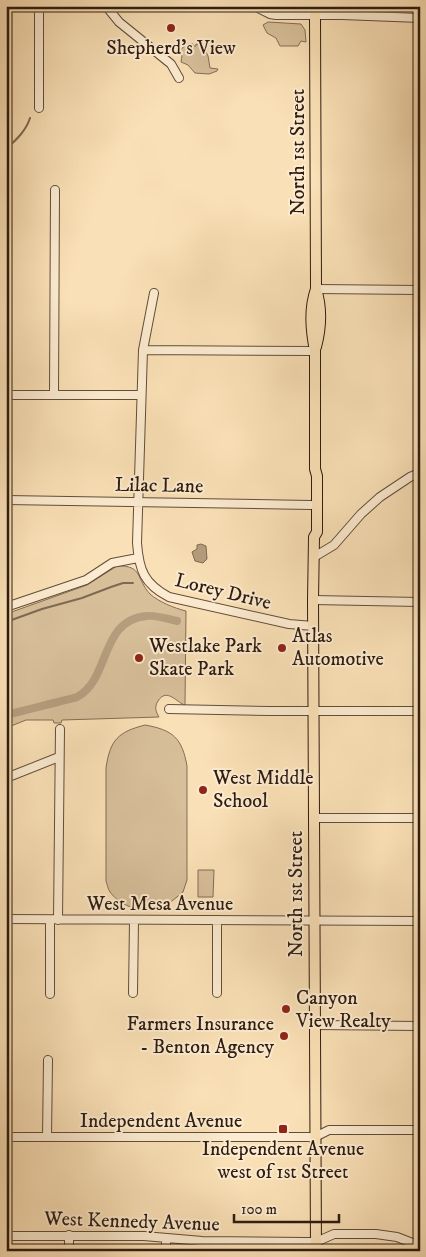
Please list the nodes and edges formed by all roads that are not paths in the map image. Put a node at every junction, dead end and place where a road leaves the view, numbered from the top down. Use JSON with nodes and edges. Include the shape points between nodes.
{"nodes":[{"id":1,"x":39,"y":6,"type":"edge"},
{"id":2,"x":106,"y":6,"type":"edge"},
{"id":3,"x":114,"y":6,"type":"edge"},
{"id":4,"x":254,"y":6,"type":"edge"},
{"id":5,"x":315,"y":9,"type":"edge"},
{"id":6,"x":115,"y":15,"type":"junction"},
{"id":7,"x":420,"y":18,"type":"edge"},
{"id":8,"x":179,"y":78,"type":"dead end"},
{"id":9,"x":39,"y":108,"type":"dead end"},
{"id":10,"x":55,"y":190,"type":"dead end"},
{"id":11,"x":316,"y":289,"type":"junction"},
{"id":12,"x":420,"y":290,"type":"edge"},
{"id":13,"x":154,"y":293,"type":"dead end"},
{"id":14,"x":143,"y":350,"type":"junction"},
{"id":15,"x":315,"y":351,"type":"junction"},
{"id":16,"x":54,"y":394,"type":"junction"},
{"id":17,"x":6,"y":395,"type":"edge"},
{"id":18,"x":141,"y":395,"type":"junction"},
{"id":19,"x":315,"y":469,"type":"junction"},
{"id":20,"x":420,"y":474,"type":"edge"},
{"id":21,"x":6,"y":500,"type":"edge"},
{"id":22,"x":139,"y":501,"type":"junction"},
{"id":23,"x":311,"y":505,"type":"junction"},
{"id":24,"x":314,"y":537,"type":"junction"},
{"id":25,"x":314,"y":557,"type":"junction"},
{"id":26,"x":138,"y":558,"type":"junction"},
{"id":27,"x":313,"y":600,"type":"junction"},
{"id":28,"x":420,"y":602,"type":"edge"},
{"id":29,"x":6,"y":607,"type":"edge"},
{"id":30,"x":313,"y":626,"type":"junction"},
{"id":31,"x":169,"y":709,"type":"dead end"},
{"id":32,"x":313,"y":711,"type":"junction"},
{"id":33,"x":420,"y":711,"type":"edge"},
{"id":34,"x":60,"y":729,"type":"dead end"},
{"id":35,"x":59,"y":757,"type":"junction"},
{"id":36,"x":6,"y":778,"type":"edge"},
{"id":37,"x":313,"y":818,"type":"junction"},
{"id":38,"x":420,"y":818,"type":"edge"},
{"id":39,"x":6,"y":919,"type":"edge"},
{"id":40,"x":54,"y":920,"type":"junction"},
{"id":41,"x":134,"y":920,"type":"junction"},
{"id":42,"x":217,"y":920,"type":"junction"},
{"id":43,"x":314,"y":921,"type":"junction"},
{"id":44,"x":420,"y":921,"type":"edge"},
{"id":45,"x":133,"y":993,"type":"dead end"},
{"id":46,"x":217,"y":993,"type":"dead end"},
{"id":47,"x":50,"y":994,"type":"dead end"},
{"id":48,"x":315,"y":1025,"type":"junction"},
{"id":49,"x":420,"y":1026,"type":"edge"},
{"id":50,"x":48,"y":1060,"type":"dead end"},
{"id":51,"x":420,"y":1130,"type":"edge"},
{"id":52,"x":6,"y":1137,"type":"edge"},
{"id":53,"x":47,"y":1137,"type":"junction"},
{"id":54,"x":315,"y":1137,"type":"junction"},
{"id":55,"x":6,"y":1236,"type":"edge"},
{"id":56,"x":69,"y":1236,"type":"junction"},
{"id":57,"x":166,"y":1238,"type":"junction"},
{"id":58,"x":316,"y":1246,"type":"edge"},
{"id":59,"x":420,"y":1246,"type":"edge"},
{"id":60,"x":69,"y":1251,"type":"edge"},
{"id":61,"x":166,"y":1251,"type":"edge"}],
"edges":[{"from":1,"to":9,"type":"street"},
{"from":2,"to":6,"type":"street"},
{"from":3,"to":6,"type":"street"},
{"from":4,"to":5,"type":"street","via":[[276,15]]},
{"from":5,"to":7,"type":"street"},
{"from":5,"to":11,"type":"main road","name":"North 1st Street"},
{"from":6,"to":8,"type":"street","via":[[171,64]]},
{"from":10,"to":16,"type":"street"},
{"from":11,"to":12,"type":"street"},
{"from":11,"to":15,"type":"main road","name":"North 1st Street","via":[[320,301]]},
{"from":13,"to":14,"type":"street"},
{"from":14,"to":15,"type":"street"},
{"from":14,"to":18,"type":"street"},
{"from":15,"to":19,"type":"main road","name":"North 1st Street"},
{"from":16,"to":17,"type":"street"},
{"from":16,"to":18,"type":"street"},
{"from":18,"to":22,"type":"street"},
{"from":19,"to":23,"type":"main road","name":"North 1st Street"},
{"from":19,"to":24,"type":"main road","name":"North 1st Street","via":[[317,532]]},
{"from":20,"to":25,"type":"street","via":[[380,497],[334,545]]},
{"from":21,"to":22,"type":"street","name":"Lilac Lane"},
{"from":22,"to":23,"type":"street","name":"Lilac Lane"},
{"from":22,"to":26,"type":"street"},
{"from":23,"to":24,"type":"main road","name":"North 1st Street","via":[[310,531]]},
{"from":24,"to":25,"type":"main road","name":"North 1st Street"},
{"from":25,"to":27,"type":"main road","name":"North 1st Street"},
{"from":26,"to":29,"type":"street","via":[[112,563],[86,580]]},
{"from":26,"to":30,"type":"street","name":"Lorey Drive","via":[[140,568],[153,588],[169,597],[289,624]]},
{"from":27,"to":28,"type":"street"},
{"from":27,"to":30,"type":"main road","name":"North 1st Street"},
{"from":30,"to":32,"type":"main road","name":"North 1st Street"},
{"from":31,"to":32,"type":"street"},
{"from":32,"to":33,"type":"street"},
{"from":32,"to":37,"type":"main road","name":"North 1st Street"},
{"from":34,"to":35,"type":"street"},
{"from":35,"to":36,"type":"street"},
{"from":35,"to":40,"type":"street"},
{"from":37,"to":38,"type":"street"},
{"from":37,"to":43,"type":"main road","name":"North 1st Street"},
{"from":39,"to":40,"type":"street","name":"West Mesa Avenue"},
{"from":40,"to":41,"type":"street","name":"West Mesa Avenue"},
{"from":40,"to":47,"type":"street"},
{"from":41,"to":42,"type":"street","name":"West Mesa Avenue"},
{"from":41,"to":45,"type":"street"},
{"from":42,"to":43,"type":"street","name":"West Mesa Avenue"},
{"from":42,"to":46,"type":"street"},
{"from":43,"to":44,"type":"street","name":"West Mesa Avenue"},
{"from":43,"to":48,"type":"main road","name":"North 1st Street"},
{"from":48,"to":49,"type":"street"},
{"from":48,"to":54,"type":"main road","name":"North 1st Street"},
{"from":50,"to":53,"type":"street"},
{"from":51,"to":54,"type":"street","name":"Independent Avenue","via":[[329,1130]]},
{"from":52,"to":53,"type":"street","name":"Independent Avenue"},
{"from":53,"to":54,"type":"street","name":"Independent Avenue"},
{"from":54,"to":58,"type":"main road","name":"North 1st Street"},
{"from":55,"to":56,"type":"street","name":"West Kennedy Avenue"},
{"from":56,"to":57,"type":"street","name":"West Kennedy Avenue"},
{"from":56,"to":60,"type":"street"},
{"from":57,"to":58,"type":"street","name":"West Kennedy Avenue"},
{"from":57,"to":61,"type":"street"},
{"from":58,"to":59,"type":"street","name":"West Kennedy Avenue","via":[[334,1234],[397,1236]]}]}
